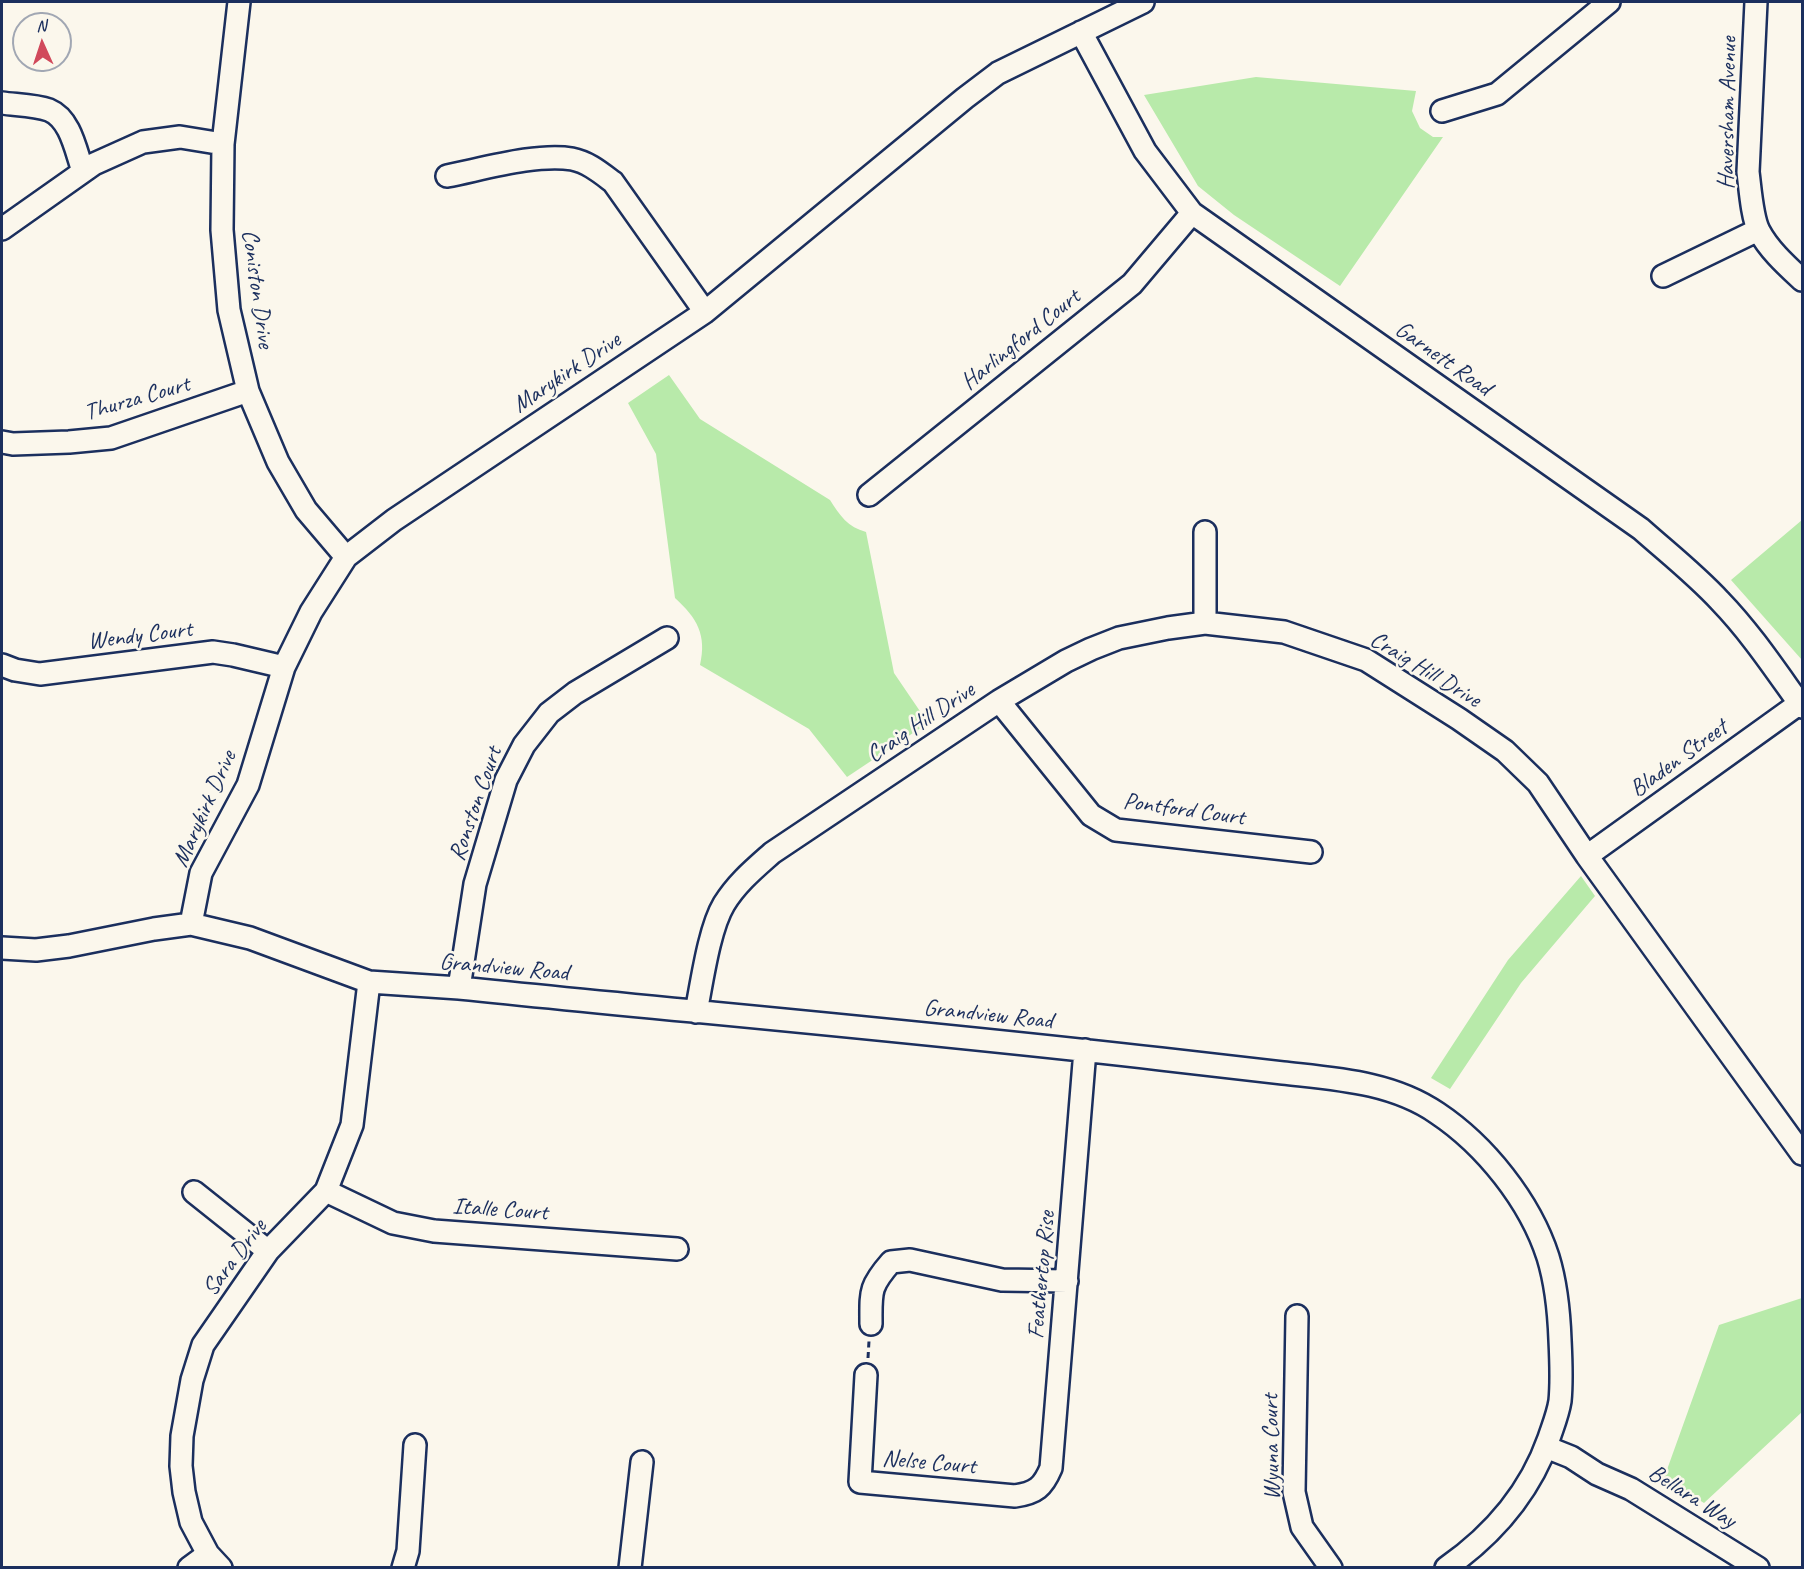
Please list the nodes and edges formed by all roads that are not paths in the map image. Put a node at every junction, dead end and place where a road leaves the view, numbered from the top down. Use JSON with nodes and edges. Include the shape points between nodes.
{"nodes":[{"id":1,"x":239,"y":2,"type":"edge"},
{"id":2,"x":1143,"y":2,"type":"edge"},
{"id":3,"x":1609,"y":2,"type":"edge"},
{"id":4,"x":1756,"y":2,"type":"edge"},
{"id":5,"x":1081,"y":32,"type":"junction"},
{"id":6,"x":2,"y":103,"type":"edge"},
{"id":7,"x":1442,"y":111,"type":"dead end"},
{"id":8,"x":223,"y":144,"type":"junction"},
{"id":9,"x":83,"y":171,"type":"junction"},
{"id":10,"x":447,"y":176,"type":"dead end"},
{"id":11,"x":1192,"y":213,"type":"junction"},
{"id":12,"x":2,"y":229,"type":"edge"},
{"id":13,"x":1758,"y":230,"type":"junction"},
{"id":14,"x":1663,"y":276,"type":"dead end"},
{"id":15,"x":1803,"y":280,"type":"edge"},
{"id":16,"x":705,"y":312,"type":"junction"},
{"id":17,"x":248,"y":391,"type":"junction"},
{"id":18,"x":2,"y":442,"type":"edge"},
{"id":19,"x":870,"y":495,"type":"dead end"},
{"id":20,"x":1205,"y":532,"type":"dead end"},
{"id":21,"x":346,"y":557,"type":"junction"},
{"id":22,"x":1206,"y":623,"type":"junction"},
{"id":23,"x":667,"y":638,"type":"dead end"},
{"id":24,"x":2,"y":665,"type":"edge"},
{"id":25,"x":284,"y":667,"type":"junction"},
{"id":26,"x":999,"y":701,"type":"junction"},
{"id":27,"x":1801,"y":705,"type":"edge"},
{"id":28,"x":1311,"y":852,"type":"dead end"},
{"id":29,"x":1587,"y":856,"type":"junction"},
{"id":30,"x":191,"y":924,"type":"junction"},
{"id":31,"x":2,"y":948,"type":"edge"},
{"id":32,"x":369,"y":982,"type":"junction"},
{"id":33,"x":459,"y":988,"type":"junction"},
{"id":34,"x":696,"y":1012,"type":"junction"},
{"id":35,"x":1085,"y":1050,"type":"junction"},
{"id":36,"x":1803,"y":1154,"type":"edge"},
{"id":37,"x":326,"y":1191,"type":"junction"},
{"id":38,"x":194,"y":1192,"type":"dead end"},
{"id":39,"x":677,"y":1249,"type":"dead end"},
{"id":40,"x":268,"y":1251,"type":"junction"},
{"id":41,"x":1067,"y":1281,"type":"junction"},
{"id":42,"x":1297,"y":1316,"type":"dead end"},
{"id":43,"x":871,"y":1324,"type":"road end"},
{"id":44,"x":866,"y":1375,"type":"road end"},
{"id":45,"x":415,"y":1446,"type":"dead end"},
{"id":46,"x":1543,"y":1453,"type":"junction"},
{"id":47,"x":642,"y":1462,"type":"dead end"},
{"id":48,"x":1029,"y":1494,"type":"joint"},
{"id":49,"x":214,"y":1561,"type":"edge"},
{"id":50,"x":189,"y":1568,"type":"edge"},
{"id":51,"x":403,"y":1568,"type":"edge"},
{"id":52,"x":630,"y":1568,"type":"edge"},
{"id":53,"x":1330,"y":1568,"type":"edge"},
{"id":54,"x":1446,"y":1568,"type":"edge"},
{"id":55,"x":1758,"y":1568,"type":"edge"}],
"edges":[{"from":1,"to":8,"type":"street","name":"Coniston Drive"},
{"from":2,"to":5,"type":"street","name":"Marykirk Drive"},
{"from":3,"to":7,"type":"street","via":[[1497,94]]},
{"from":4,"to":13,"type":"street","name":"Haversham Avenue","via":[[1748,172]]},
{"from":5,"to":11,"type":"street","name":"Garnett Road","via":[[1145,151]]},
{"from":5,"to":16,"type":"street","name":"Marykirk Drive","via":[[999,73],[965,98]]},
{"from":6,"to":9,"type":"street","via":[[58,115],[66,124]]},
{"from":8,"to":9,"type":"street","via":[[180,137],[143,142]]},
{"from":8,"to":17,"type":"street","name":"Coniston Drive","via":[[222,230],[228,299]]},
{"from":9,"to":12,"type":"street"},
{"from":10,"to":16,"type":"street","via":[[546,157],[574,160],[594,168],[613,182]]},
{"from":11,"to":19,"type":"street","name":"Harlingford Court","via":[[1131,284]]},
{"from":11,"to":27,"type":"street","name":"Garnett Road","via":[[1641,529],[1720,601],[1767,656]]},
{"from":13,"to":14,"type":"street"},
{"from":13,"to":15,"type":"street","name":"Haversham Avenue","via":[[1778,257]]},
{"from":16,"to":21,"type":"street","name":"Marykirk Drive","via":[[394,520]]},
{"from":17,"to":18,"type":"street","name":"Thurza Court","via":[[111,438]]},
{"from":17,"to":21,"type":"street","name":"Coniston Drive","via":[[278,462],[306,510]]},
{"from":20,"to":22,"type":"street"},
{"from":21,"to":25,"type":"street","name":"Marykirk Drive","via":[[311,612]]},
{"from":22,"to":26,"type":"street","name":"Craig Hill Drive","via":[[1119,638],[1066,661]]},
{"from":22,"to":29,"type":"street","name":"Craig Hill Drive","via":[[1284,632],[1366,660],[1505,751],[1538,783]]},
{"from":23,"to":33,"type":"street","name":"Ronston Court","via":[[575,693],[549,713],[524,745],[506,780],[475,884]]},
{"from":24,"to":25,"type":"street","name":"Wendy Court","via":[[40,674],[213,652]]},
{"from":25,"to":30,"type":"street","name":"Marykirk Drive","via":[[248,785],[201,873]]},
{"from":26,"to":28,"type":"street","name":"Pontford Court","via":[[1091,815],[1116,830]]},
{"from":26,"to":34,"type":"street","name":"Craig Hill Drive","via":[[772,853],[744,877],[723,905]]},
{"from":27,"to":29,"type":"street","name":"Bladen Street"},
{"from":29,"to":36,"type":"street","name":"Craig Hill Drive"},
{"from":30,"to":31,"type":"street","name":"Grandview Road","via":[[69,946],[36,950]]},
{"from":30,"to":32,"type":"street","name":"Grandview Road","via":[[250,938]]},
{"from":32,"to":33,"type":"street","name":"Grandview Road"},
{"from":32,"to":37,"type":"street","name":"Sara Drive","via":[[352,1125]]},
{"from":33,"to":34,"type":"street","name":"Grandview Road"},
{"from":34,"to":35,"type":"street","name":"Grandview Road"},
{"from":35,"to":41,"type":"street","name":"Feathertop Rise"},
{"from":35,"to":46,"type":"street","name":"Grandview Road","via":[[1349,1080],[1395,1091],[1436,1112],[1469,1137],[1515,1191],[1547,1255],[1556,1295],[1561,1367],[1560,1403]]},
{"from":37,"to":39,"type":"street","name":"Italle Court","via":[[393,1223],[434,1231]]},
{"from":37,"to":40,"type":"street","name":"Sara Drive"},
{"from":38,"to":40,"type":"street"},
{"from":40,"to":49,"type":"street","name":"Sara Drive","via":[[203,1345],[186,1407],[181,1466],[184,1492],[191,1522]]},
{"from":41,"to":43,"type":"street","via":[[1002,1280],[910,1260],[891,1263],[871,1291]]},
{"from":41,"to":48,"type":"street","name":"Feathertop Rise","via":[[1051,1468],[1046,1480]]},
{"from":42,"to":53,"type":"street","name":"Wyuna Court","via":[[1294,1492],[1302,1527]]},
{"from":44,"to":48,"type":"street","name":"Nelse Court","via":[[860,1482]]},
{"from":45,"to":51,"type":"street","via":[[408,1551]]},
{"from":46,"to":54,"type":"street","name":"Grandview Road","via":[[1520,1496],[1498,1524]]},
{"from":46,"to":55,"type":"street","name":"Bellara Way","via":[[1571,1457],[1596,1474],[1631,1489]]},
{"from":47,"to":52,"type":"street"},
{"from":49,"to":50,"type":"street"}]}
